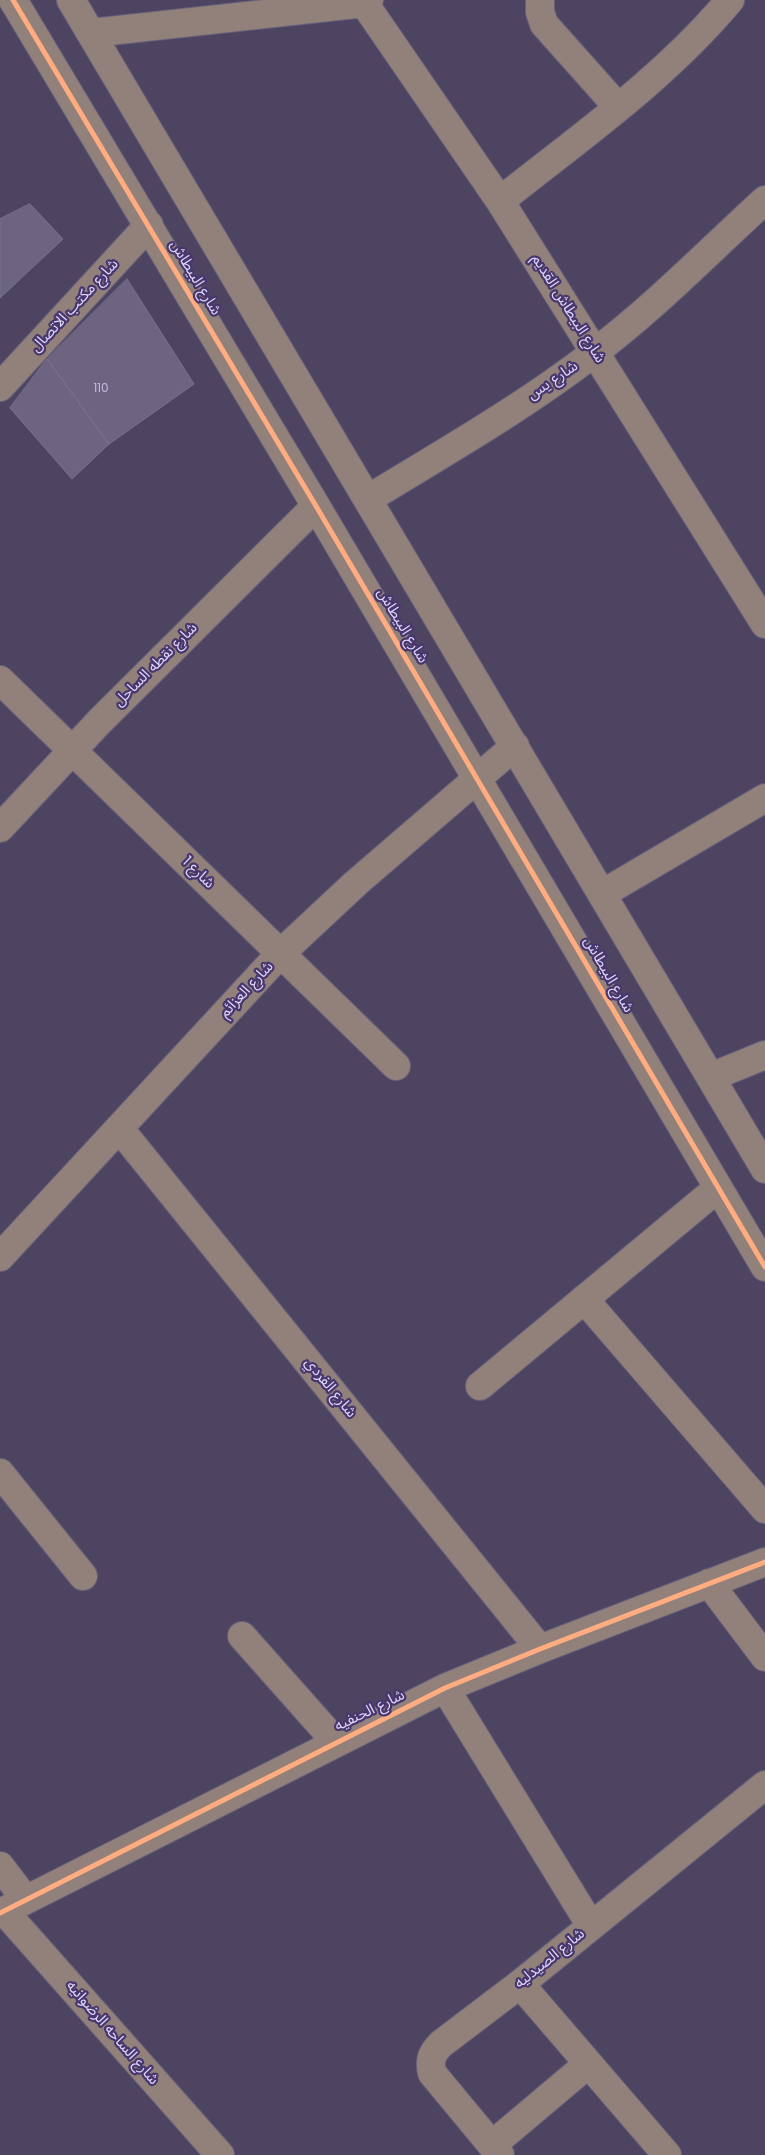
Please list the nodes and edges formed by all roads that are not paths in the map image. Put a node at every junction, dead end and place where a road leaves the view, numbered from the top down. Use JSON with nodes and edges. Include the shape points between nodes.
{"nodes":[{"id":1,"x":13,"y":0,"type":"edge"},
{"id":2,"x":71,"y":0,"type":"edge"},
{"id":3,"x":540,"y":0,"type":"edge"},
{"id":4,"x":730,"y":0,"type":"edge"},
{"id":5,"x":365,"y":1,"type":"edge"},
{"id":6,"x":91,"y":34,"type":"junction"},
{"id":7,"x":618,"y":108,"type":"junction"},
{"id":8,"x":765,"y":200,"type":"edge"},
{"id":9,"x":500,"y":201,"type":"junction"},
{"id":10,"x":149,"y":225,"type":"junction"},
{"id":11,"x":595,"y":353,"type":"junction"},
{"id":12,"x":1,"y":384,"type":"edge"},
{"id":13,"x":368,"y":499,"type":"junction"},
{"id":14,"x":316,"y":506,"type":"junction"},
{"id":15,"x":765,"y":624,"type":"edge"},
{"id":16,"x":0,"y":680,"type":"edge"},
{"id":17,"x":515,"y":746,"type":"junction"},
{"id":18,"x":71,"y":750,"type":"junction"},
{"id":19,"x":478,"y":778,"type":"junction"},
{"id":20,"x":765,"y":798,"type":"edge"},
{"id":21,"x":0,"y":828,"type":"edge"},
{"id":22,"x":602,"y":894,"type":"junction"},
{"id":23,"x":280,"y":954,"type":"junction"},
{"id":24,"x":765,"y":1055,"type":"edge"},
{"id":25,"x":396,"y":1066,"type":"dead end"},
{"id":26,"x":711,"y":1077,"type":"junction"},
{"id":27,"x":120,"y":1128,"type":"junction"},
{"id":28,"x":765,"y":1169,"type":"edge"},
{"id":29,"x":718,"y":1188,"type":"junction"},
{"id":30,"x":0,"y":1258,"type":"edge"},
{"id":31,"x":765,"y":1267,"type":"edge"},
{"id":32,"x":584,"y":1299,"type":"junction"},
{"id":33,"x":480,"y":1386,"type":"dead end"},
{"id":34,"x":0,"y":1472,"type":"edge"},
{"id":35,"x":765,"y":1509,"type":"edge"},
{"id":36,"x":765,"y":1562,"type":"edge"},
{"id":37,"x":83,"y":1576,"type":"dead end"},
{"id":38,"x":709,"y":1583,"type":"junction"},
{"id":39,"x":242,"y":1636,"type":"dead end"},
{"id":40,"x":540,"y":1649,"type":"junction"},
{"id":41,"x":765,"y":1657,"type":"edge"},
{"id":42,"x":445,"y":1688,"type":"junction"},
{"id":43,"x":336,"y":1742,"type":"junction"},
{"id":44,"x":765,"y":1785,"type":"edge"},
{"id":45,"x":0,"y":1866,"type":"edge"},
{"id":46,"x":10,"y":1908,"type":"edge"},
{"id":47,"x":591,"y":1926,"type":"junction"},
{"id":48,"x":520,"y":1984,"type":"junction"},
{"id":49,"x":588,"y":2064,"type":"junction"},
{"id":50,"x":496,"y":2150,"type":"edge"},
{"id":51,"x":220,"y":2155,"type":"edge"},
{"id":52,"x":667,"y":2155,"type":"edge"}],
"edges":[{"from":1,"to":10,"type":"street","name":"شارع البيطاش"},
{"from":2,"to":6,"type":"street"},
{"from":3,"to":7,"type":"street","via":[[544,24]]},
{"from":4,"to":7,"type":"street","via":[[678,56]]},
{"from":5,"to":6,"type":"street"},
{"from":5,"to":9,"type":"street","name":"شارع البيطاش القديم"},
{"from":6,"to":13,"type":"street"},
{"from":7,"to":9,"type":"street"},
{"from":8,"to":11,"type":"street","name":"شارع يس","via":[[646,311]]},
{"from":9,"to":11,"type":"street","name":"شارع البيطاش القديم"},
{"from":10,"to":12,"type":"street","name":"شارع مكتب الاتصال"},
{"from":10,"to":14,"type":"street","name":"شارع البيطاش"},
{"from":11,"to":13,"type":"street","name":"شارع يس"},
{"from":11,"to":15,"type":"street","name":"شارع البيطاش القديم"},
{"from":13,"to":17,"type":"street"},
{"from":14,"to":18,"type":"street","name":"شارع نقطه الساحل"},
{"from":14,"to":19,"type":"street","name":"شارع البيطاش"},
{"from":16,"to":18,"type":"street","name":"شارع 1"},
{"from":17,"to":19,"type":"street","name":"شارع العزائم"},
{"from":17,"to":22,"type":"street"},
{"from":18,"to":21,"type":"street","name":"شارع نقطه الساحل"},
{"from":18,"to":23,"type":"street","name":"شارع 1"},
{"from":19,"to":23,"type":"street","name":"شارع العزائم"},
{"from":19,"to":29,"type":"street","name":"شارع البيطاش"},
{"from":20,"to":22,"type":"street"},
{"from":22,"to":26,"type":"street"},
{"from":23,"to":25,"type":"street","name":"شارع 1"},
{"from":23,"to":27,"type":"street","name":"شارع العزائم"},
{"from":24,"to":26,"type":"street"},
{"from":26,"to":28,"type":"street"},
{"from":27,"to":30,"type":"street","name":"شارع العزائم"},
{"from":27,"to":40,"type":"street","name":"شارع الفردي"},
{"from":29,"to":31,"type":"street","name":"شارع البيطاش"},
{"from":29,"to":32,"type":"street"},
{"from":32,"to":33,"type":"street"},
{"from":32,"to":35,"type":"street"},
{"from":34,"to":37,"type":"street"},
{"from":36,"to":38,"type":"street","name":"شارع الحنفيه"},
{"from":38,"to":40,"type":"street","name":"شارع الحنفيه"},
{"from":38,"to":41,"type":"street"},
{"from":39,"to":43,"type":"street"},
{"from":40,"to":42,"type":"street","name":"شارع الحنفيه"},
{"from":42,"to":43,"type":"street","name":"شارع الحنفيه"},
{"from":42,"to":47,"type":"street"},
{"from":43,"to":46,"type":"street","name":"شارع الحنفيه"},
{"from":44,"to":47,"type":"street","name":"شارع الصيدليه"},
{"from":45,"to":46,"type":"street","name":"شارع الساحه الرضوانيه"},
{"from":46,"to":51,"type":"street","name":"شارع الساحه الرضوانيه"},
{"from":47,"to":48,"type":"street","name":"شارع الصيدليه"},
{"from":48,"to":49,"type":"street"},
{"from":48,"to":50,"type":"street","name":"شارع الصيدليه","via":[[441,2044],[430,2061],[436,2079]]},
{"from":49,"to":50,"type":"street"},
{"from":49,"to":52,"type":"street"}]}
